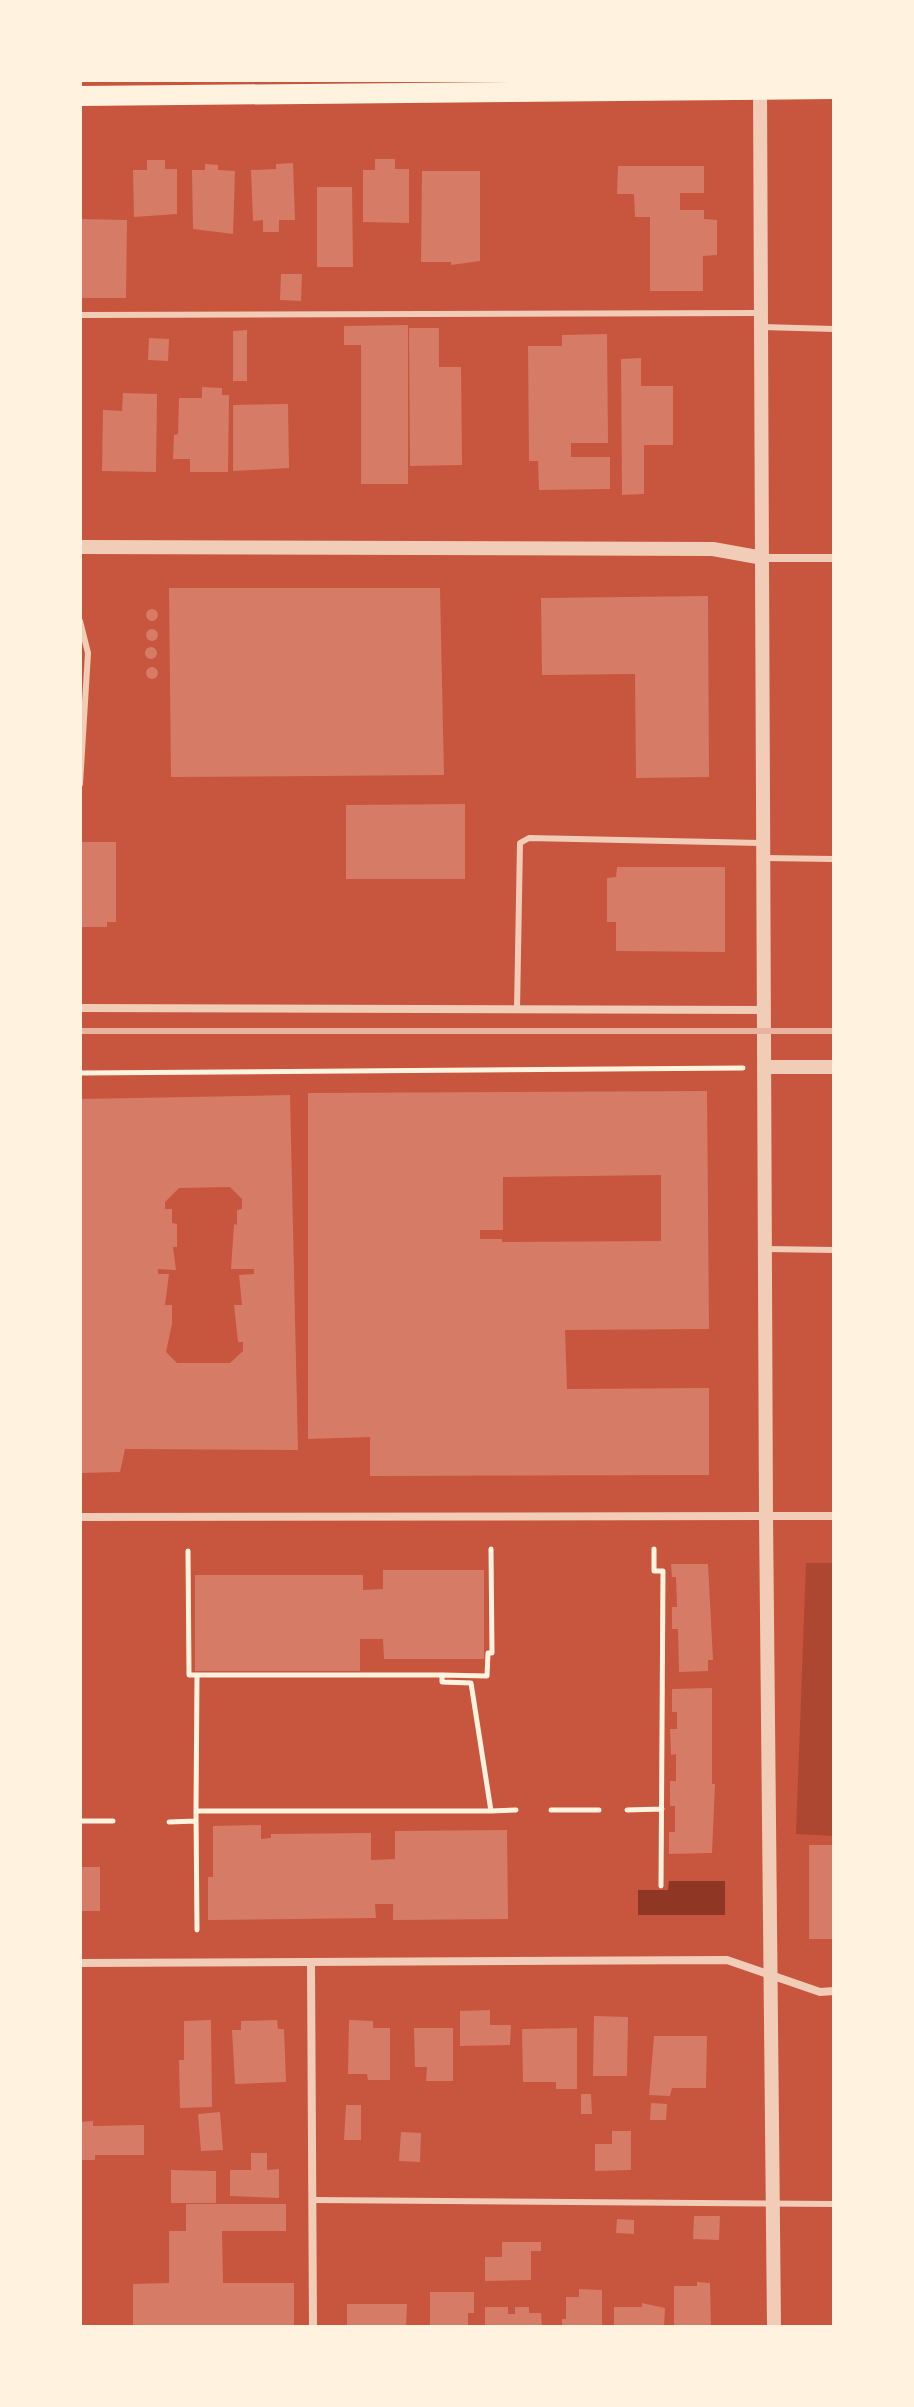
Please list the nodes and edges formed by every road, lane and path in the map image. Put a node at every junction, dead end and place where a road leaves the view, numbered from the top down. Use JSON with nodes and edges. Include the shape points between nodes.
{"nodes":[{"id":1,"x":760,"y":85,"type":"edge"},
{"id":2,"x":834,"y":89,"type":"edge"},
{"id":3,"x":80,"y":96,"type":"edge"},
{"id":4,"x":80,"y":315,"type":"edge"},
{"id":5,"x":761,"y":320,"type":"junction"},
{"id":6,"x":834,"y":329,"type":"edge"},
{"id":7,"x":80,"y":547,"type":"edge"},
{"id":8,"x":763,"y":558,"type":"junction"},
{"id":9,"x":834,"y":558,"type":"edge"},
{"id":10,"x":80,"y":621,"type":"edge"},
{"id":11,"x":80,"y":784,"type":"edge"},
{"id":12,"x":764,"y":851,"type":"junction"},
{"id":13,"x":834,"y":859,"type":"edge"},
{"id":14,"x":80,"y":1008,"type":"edge"},
{"id":15,"x":517,"y":1009,"type":"junction"},
{"id":16,"x":765,"y":1010,"type":"junction"},
{"id":17,"x":764,"y":1067,"type":"junction"},
{"id":18,"x":834,"y":1067,"type":"edge"},
{"id":19,"x":80,"y":1073,"type":"edge"},
{"id":20,"x":767,"y":1249,"type":"junction"},
{"id":21,"x":834,"y":1250,"type":"edge"},
{"id":22,"x":766,"y":1516,"type":"junction"},
{"id":23,"x":834,"y":1516,"type":"edge"},
{"id":24,"x":80,"y":1517,"type":"edge"},
{"id":25,"x":491,"y":1549,"type":"dead end"},
{"id":26,"x":654,"y":1549,"type":"dead end"},
{"id":27,"x":188,"y":1551,"type":"dead end"},
{"id":28,"x":197,"y":1675,"type":"junction"},
{"id":29,"x":442,"y":1675,"type":"junction"},
{"id":30,"x":662,"y":1809,"type":"junction"},
{"id":31,"x":516,"y":1810,"type":"dead end"},
{"id":32,"x":551,"y":1810,"type":"dead end"},
{"id":33,"x":599,"y":1810,"type":"dead end"},
{"id":34,"x":627,"y":1810,"type":"dead end"},
{"id":35,"x":196,"y":1811,"type":"junction"},
{"id":36,"x":491,"y":1811,"type":"junction"},
{"id":37,"x":80,"y":1821,"type":"edge"},
{"id":38,"x":113,"y":1821,"type":"dead end"},
{"id":39,"x":197,"y":1821,"type":"junction"},
{"id":40,"x":169,"y":1822,"type":"dead end"},
{"id":41,"x":661,"y":1886,"type":"dead end"},
{"id":42,"x":197,"y":1930,"type":"dead end"},
{"id":43,"x":311,"y":1962,"type":"junction"},
{"id":44,"x":80,"y":1963,"type":"edge"},
{"id":45,"x":771,"y":1976,"type":"junction"},
{"id":46,"x":834,"y":1991,"type":"edge"},
{"id":47,"x":312,"y":2200,"type":"junction"},
{"id":48,"x":834,"y":2204,"type":"edge"},
{"id":49,"x":773,"y":2205,"type":"junction"},
{"id":50,"x":313,"y":2327,"type":"edge"},
{"id":51,"x":774,"y":2327,"type":"edge"}],
"edges":[{"from":1,"to":2,"type":"main road"},
{"from":1,"to":3,"type":"main road"},
{"from":1,"to":5,"type":"street"},
{"from":4,"to":5,"type":"lane"},
{"from":5,"to":6,"type":"lane"},
{"from":5,"to":8,"type":"street"},
{"from":7,"to":8,"type":"street","via":[[713,549]]},
{"from":8,"to":9,"type":"street"},
{"from":8,"to":12,"type":"street"},
{"from":10,"to":11,"type":"lane","via":[[88,653]]},
{"from":12,"to":13,"type":"lane"},
{"from":12,"to":15,"type":"lane","via":[[529,838],[520,843]]},
{"from":12,"to":16,"type":"street"},
{"from":14,"to":15,"type":"street"},
{"from":15,"to":16,"type":"street"},
{"from":16,"to":17,"type":"street"},
{"from":17,"to":18,"type":"street"},
{"from":17,"to":19,"type":"path"},
{"from":17,"to":20,"type":"street"},
{"from":20,"to":21,"type":"lane"},
{"from":20,"to":22,"type":"street"},
{"from":22,"to":23,"type":"street"},
{"from":22,"to":24,"type":"street"},
{"from":22,"to":45,"type":"street"},
{"from":25,"to":29,"type":"path","via":[[492,1653],[487,1676]]},
{"from":26,"to":30,"type":"path","via":[[654,1571],[663,1571]]},
{"from":27,"to":28,"type":"path","via":[[189,1675]]},
{"from":28,"to":29,"type":"path"},
{"from":28,"to":35,"type":"path"},
{"from":29,"to":36,"type":"path","via":[[442,1682],[471,1683]]},
{"from":30,"to":34,"type":"path"},
{"from":30,"to":41,"type":"path"},
{"from":31,"to":36,"type":"path"},
{"from":32,"to":33,"type":"path"},
{"from":35,"to":36,"type":"path"},
{"from":35,"to":39,"type":"path"},
{"from":37,"to":38,"type":"path"},
{"from":39,"to":40,"type":"path"},
{"from":39,"to":42,"type":"path"},
{"from":43,"to":44,"type":"street"},
{"from":43,"to":45,"type":"street","via":[[727,1960]]},
{"from":43,"to":47,"type":"street"},
{"from":45,"to":46,"type":"street","via":[[820,1992]]},
{"from":45,"to":49,"type":"street"},
{"from":47,"to":49,"type":"lane"},
{"from":47,"to":50,"type":"street"},
{"from":48,"to":49,"type":"lane"},
{"from":49,"to":51,"type":"street"}]}
